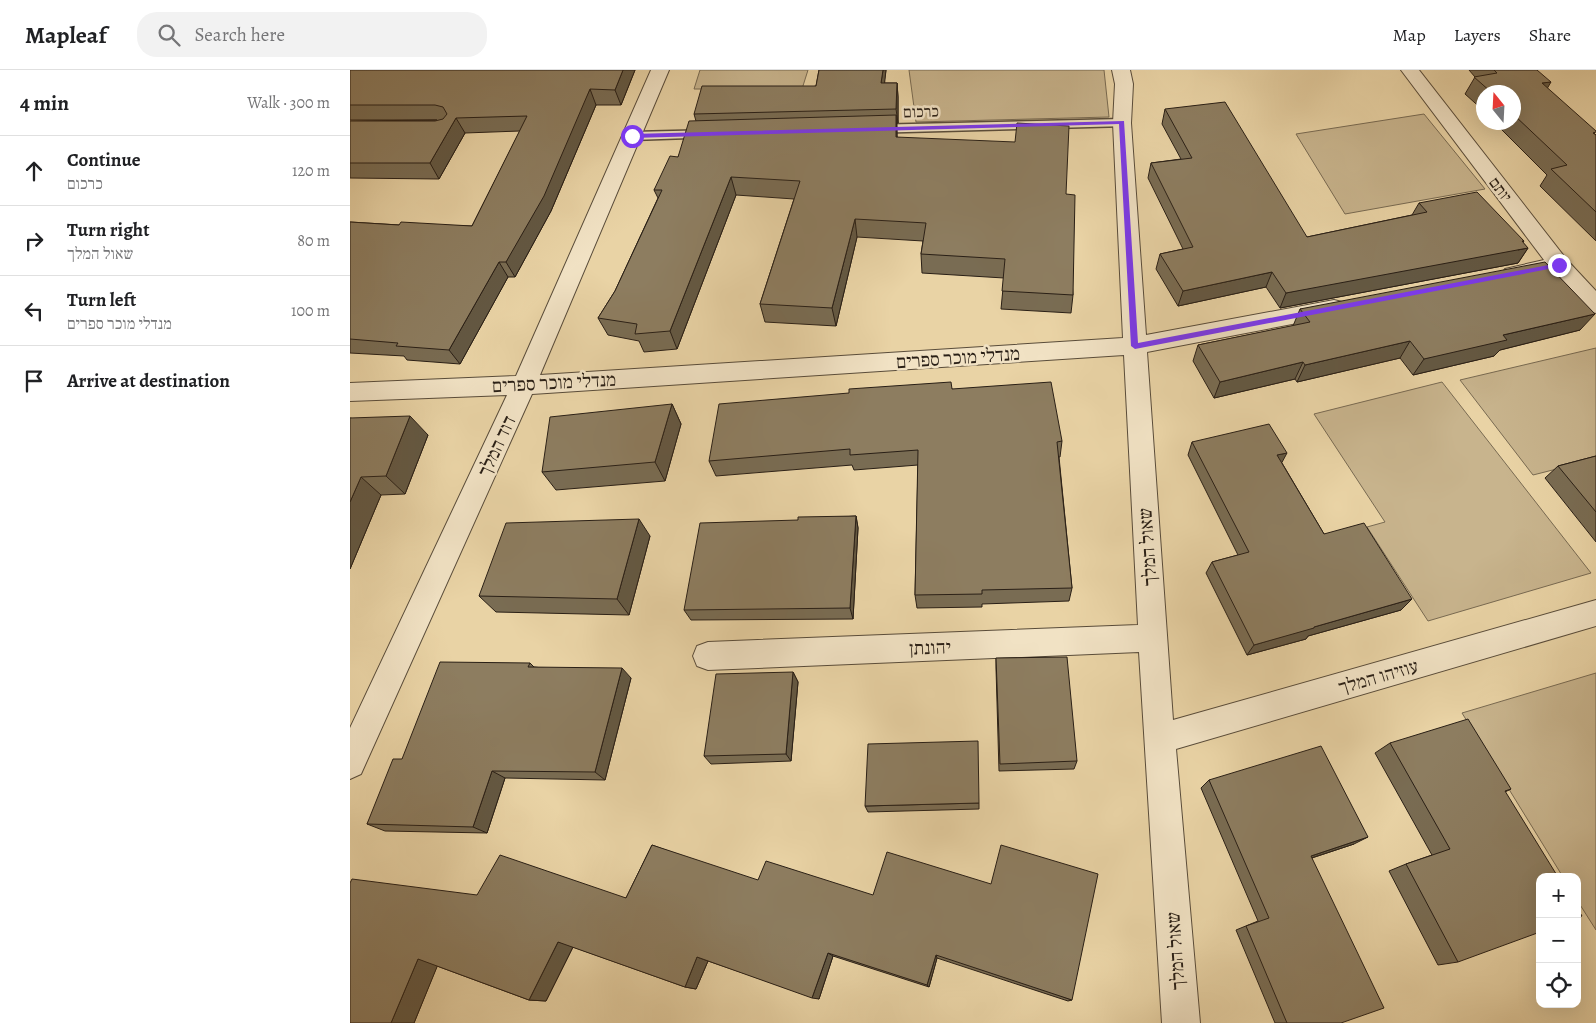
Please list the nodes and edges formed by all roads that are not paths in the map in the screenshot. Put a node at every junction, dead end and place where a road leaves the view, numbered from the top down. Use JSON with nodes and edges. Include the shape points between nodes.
{"nodes":[{"id":1,"x":660,"y":70,"type":"edge"},
{"id":2,"x":1123,"y":70,"type":"edge"},
{"id":3,"x":1410,"y":70,"type":"edge"},
{"id":4,"x":1122,"y":122,"type":"junction"},
{"id":5,"x":857,"y":130,"type":"edge"},
{"id":6,"x":730,"y":133,"type":"edge"},
{"id":7,"x":632,"y":136,"type":"junction"},
{"id":8,"x":1559,"y":265,"type":"junction"},
{"id":9,"x":1491,"y":278,"type":"edge"},
{"id":10,"x":1356,"y":304,"type":"edge"},
{"id":11,"x":1596,"y":305,"type":"edge"},
{"id":12,"x":1135,"y":346,"type":"junction"},
{"id":13,"x":524,"y":385,"type":"junction"},
{"id":14,"x":350,"y":392,"type":"edge"},
{"id":15,"x":1596,"y":612,"type":"edge"},
{"id":16,"x":1153,"y":638,"type":"junction"},
{"id":17,"x":708,"y":656,"type":"dead end"},
{"id":18,"x":1159,"y":739,"type":"junction"},
{"id":19,"x":350,"y":763,"type":"edge"},
{"id":20,"x":1181,"y":1023,"type":"edge"}],
"edges":[{"from":1,"to":7,"type":"street","name":"דוד המלך"},
{"from":2,"to":4,"type":"street","name":"שאול המלך"},
{"from":3,"to":8,"type":"street","name":"יותם"},
{"from":4,"to":5,"type":"lane","name":"כרכום"},
{"from":4,"to":12,"type":"street","name":"שאול המלך"},
{"from":6,"to":7,"type":"lane"},
{"from":7,"to":13,"type":"street","name":"דוד המלך"},
{"from":8,"to":9,"type":"street"},
{"from":8,"to":11,"type":"street","name":"יותם"},
{"from":10,"to":12,"type":"street","name":"מנדלי מוכר ספרים"},
{"from":12,"to":13,"type":"street","name":"מנדלי מוכר ספרים"},
{"from":12,"to":16,"type":"street","name":"שאול המלך"},
{"from":13,"to":14,"type":"street","name":"מנדלי מוכר ספרים"},
{"from":13,"to":19,"type":"street","name":"דוד המלך"},
{"from":15,"to":18,"type":"street","name":"עוזיהו המלך"},
{"from":16,"to":17,"type":"street","name":"יהונתן"},
{"from":16,"to":18,"type":"street","name":"שאול המלך"},
{"from":18,"to":20,"type":"street","name":"שאול המלך"}]}
